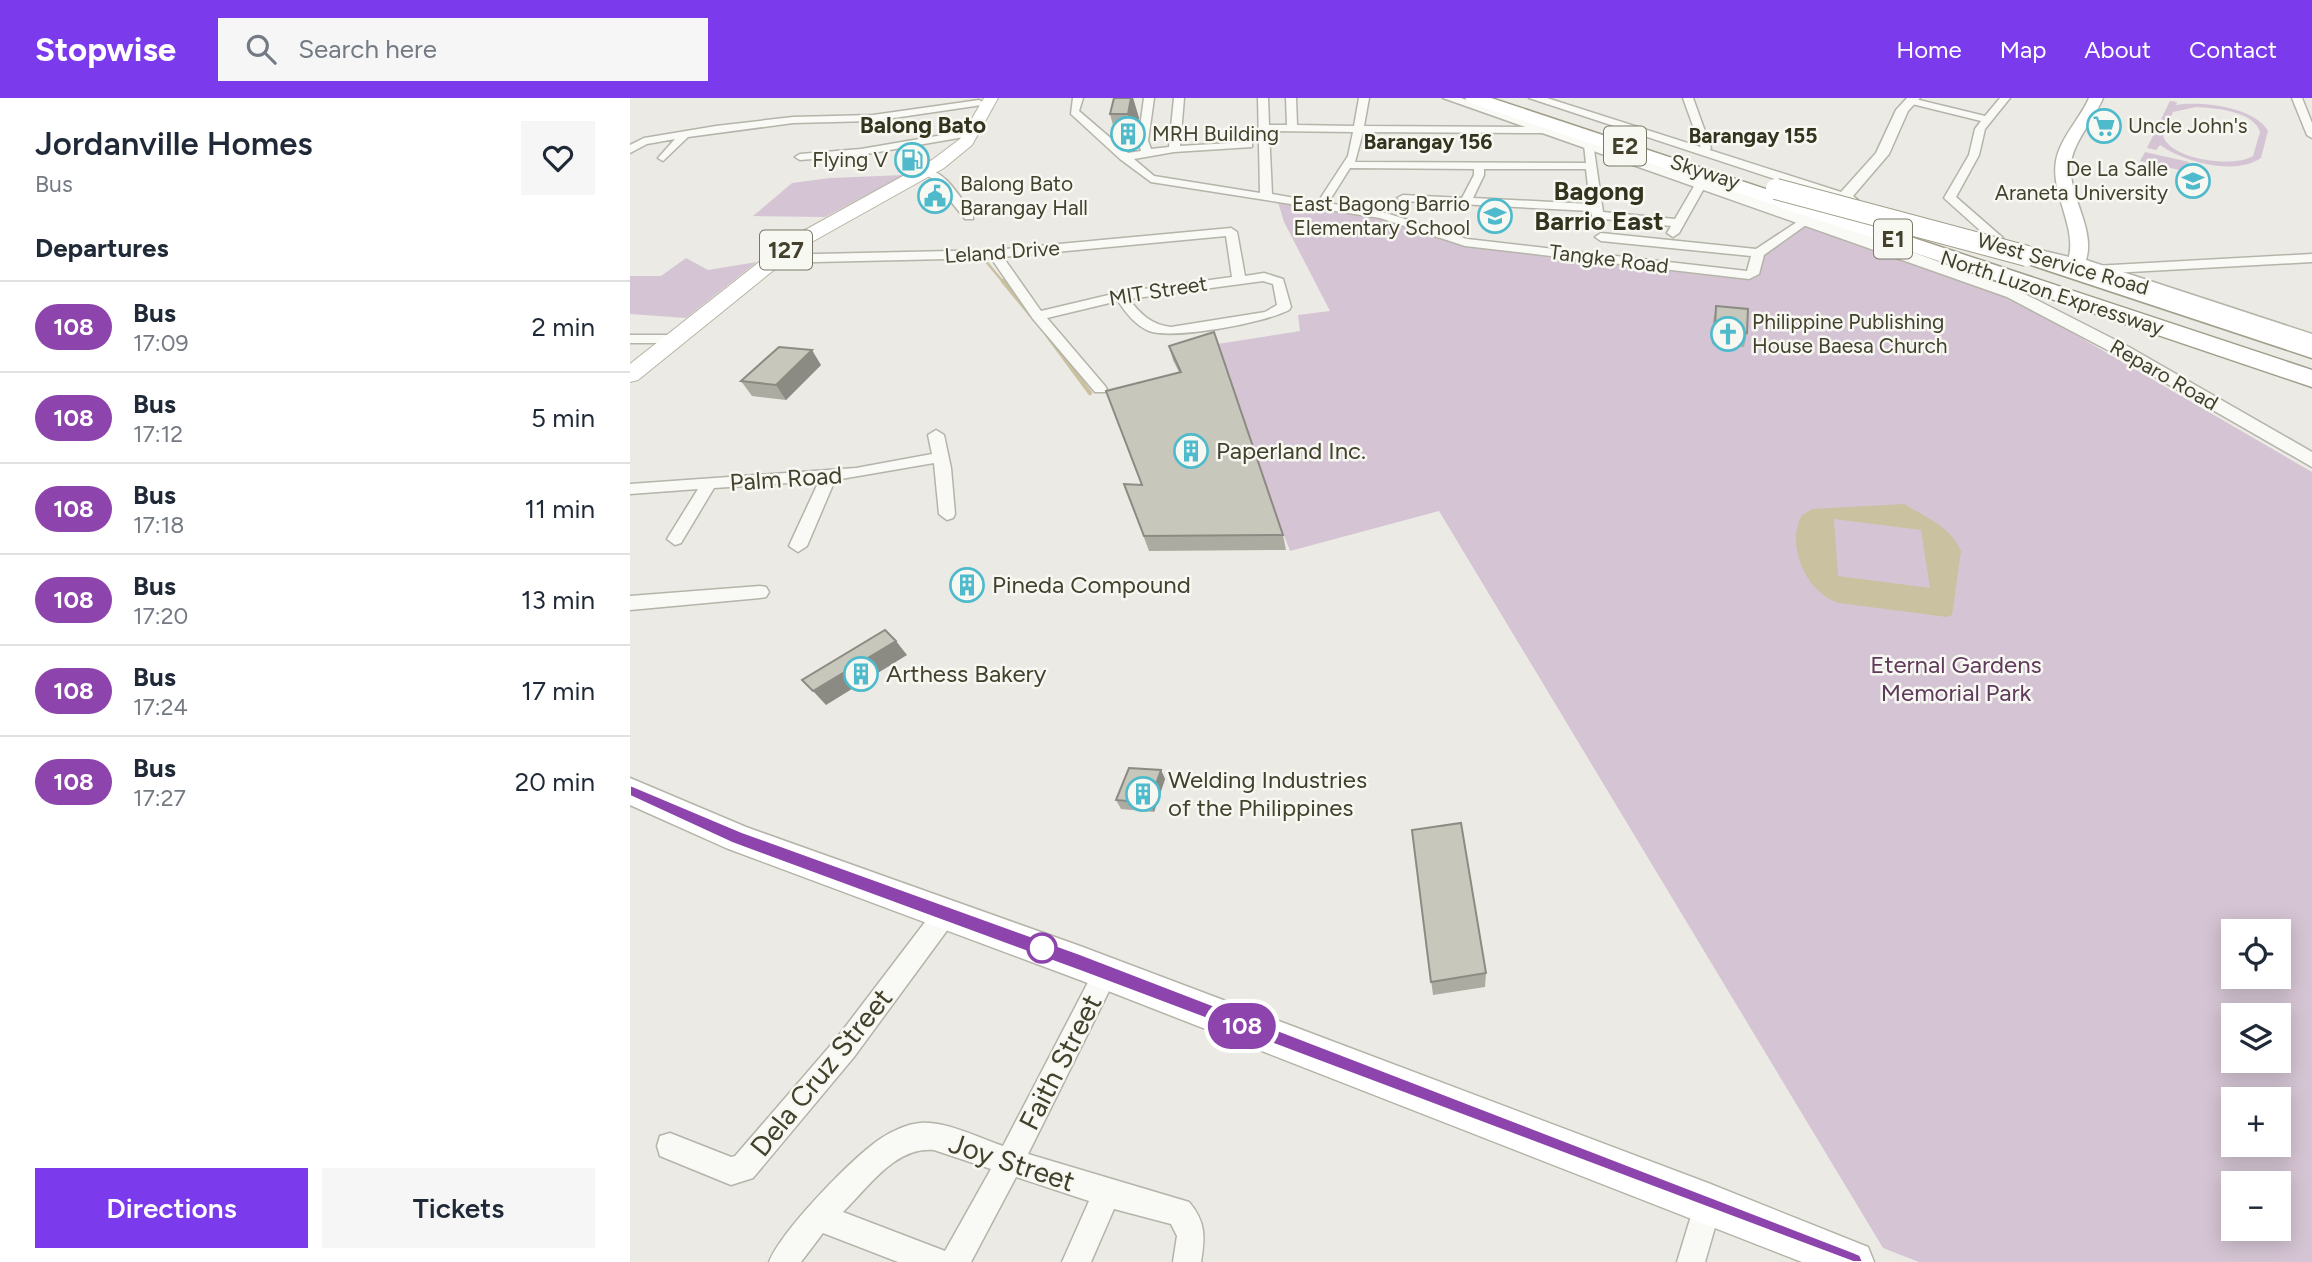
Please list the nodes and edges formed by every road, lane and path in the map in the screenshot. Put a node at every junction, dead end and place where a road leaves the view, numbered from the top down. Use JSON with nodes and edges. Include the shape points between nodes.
{"nodes":[{"id":1,"x":1079,"y":98,"type":"edge"},
{"id":2,"x":1149,"y":98,"type":"edge"},
{"id":3,"x":1179,"y":98,"type":"edge"},
{"id":4,"x":1263,"y":98,"type":"edge"},
{"id":5,"x":1290,"y":98,"type":"edge"},
{"id":6,"x":1364,"y":98,"type":"edge"},
{"id":7,"x":1449,"y":98,"type":"edge"},
{"id":8,"x":1474,"y":98,"type":"edge"},
{"id":9,"x":1481,"y":98,"type":"edge"},
{"id":10,"x":1500,"y":98,"type":"edge"},
{"id":11,"x":1506,"y":98,"type":"edge"},
{"id":12,"x":1535,"y":98,"type":"edge"},
{"id":13,"x":1688,"y":98,"type":"edge"},
{"id":14,"x":2005,"y":98,"type":"edge"},
{"id":15,"x":2096,"y":98,"type":"edge"},
{"id":16,"x":2297,"y":98,"type":"edge"},
{"id":17,"x":1912,"y":99,"type":"edge"},
{"id":18,"x":984,"y":100,"type":"edge"},
{"id":19,"x":1577,"y":105,"type":"edge"},
{"id":20,"x":1986,"y":119,"type":"junction"},
{"id":21,"x":1263,"y":128,"type":"junction"},
{"id":22,"x":1292,"y":128,"type":"junction"},
{"id":23,"x":1359,"y":128,"type":"junction"},
{"id":24,"x":1542,"y":130,"type":"junction"},
{"id":25,"x":685,"y":133,"type":"junction"},
{"id":26,"x":2312,"y":135,"type":"edge"},
{"id":27,"x":958,"y":141,"type":"junction"},
{"id":28,"x":1248,"y":145,"type":"dead end"},
{"id":29,"x":1589,"y":145,"type":"junction"},
{"id":30,"x":1174,"y":149,"type":"junction"},
{"id":31,"x":630,"y":150,"type":"edge"},
{"id":32,"x":1146,"y":152,"type":"junction"},
{"id":33,"x":1703,"y":152,"type":"junction"},
{"id":34,"x":800,"y":157,"type":"dead end"},
{"id":35,"x":1124,"y":157,"type":"junction"},
{"id":36,"x":663,"y":158,"type":"dead end"},
{"id":37,"x":1479,"y":164,"type":"junction"},
{"id":38,"x":1348,"y":165,"type":"junction"},
{"id":39,"x":1590,"y":166,"type":"junction"},
{"id":40,"x":926,"y":172,"type":"junction"},
{"id":41,"x":1701,"y":183,"type":"junction"},
{"id":42,"x":1773,"y":191,"type":"junction"},
{"id":43,"x":1266,"y":197,"type":"junction"},
{"id":44,"x":1403,"y":198,"type":"dead end"},
{"id":45,"x":1844,"y":198,"type":"junction"},
{"id":46,"x":1466,"y":200,"type":"junction"},
{"id":47,"x":1320,"y":206,"type":"junction"},
{"id":48,"x":1597,"y":212,"type":"junction"},
{"id":49,"x":969,"y":217,"type":"dead end"},
{"id":50,"x":1807,"y":220,"type":"junction"},
{"id":51,"x":1678,"y":223,"type":"junction"},
{"id":52,"x":1601,"y":237,"type":"junction"},
{"id":53,"x":1668,"y":244,"type":"junction"},
{"id":54,"x":2000,"y":245,"type":"junction"},
{"id":55,"x":1758,"y":253,"type":"junction"},
{"id":56,"x":995,"y":254,"type":"junction"},
{"id":57,"x":1603,"y":258,"type":"junction"},
{"id":58,"x":2312,"y":258,"type":"edge"},
{"id":59,"x":772,"y":259,"type":"junction"},
{"id":60,"x":2085,"y":267,"type":"junction"},
{"id":61,"x":1239,"y":279,"type":"junction"},
{"id":62,"x":1121,"y":296,"type":"junction"},
{"id":63,"x":1038,"y":316,"type":"junction"},
{"id":64,"x":630,"y":339,"type":"edge"},
{"id":65,"x":674,"y":339,"type":"junction"},
{"id":66,"x":2312,"y":340,"type":"edge"},
{"id":67,"x":2312,"y":350,"type":"edge"},
{"id":68,"x":2312,"y":362,"type":"edge"},
{"id":69,"x":630,"y":375,"type":"edge"},
{"id":70,"x":2312,"y":379,"type":"edge"},
{"id":71,"x":1100,"y":389,"type":"dead end"},
{"id":72,"x":2312,"y":393,"type":"edge"},
{"id":73,"x":936,"y":435,"type":"dead end"},
{"id":74,"x":941,"y":457,"type":"junction"},
{"id":75,"x":2312,"y":461,"type":"edge"},
{"id":76,"x":829,"y":476,"type":"junction"},
{"id":77,"x":709,"y":484,"type":"junction"},
{"id":78,"x":630,"y":489,"type":"edge"},
{"id":79,"x":947,"y":514,"type":"dead end"},
{"id":80,"x":675,"y":539,"type":"dead end"},
{"id":81,"x":798,"y":546,"type":"dead end"},
{"id":82,"x":760,"y":592,"type":"dead end"},
{"id":83,"x":630,"y":603,"type":"edge"},
{"id":84,"x":630,"y":792,"type":"edge"},
{"id":85,"x":946,"y":913,"type":"junction"},
{"id":86,"x":1106,"y":973,"type":"junction"},
{"id":87,"x":670,"y":1146,"type":"dead end"},
{"id":88,"x":1010,"y":1161,"type":"junction"},
{"id":89,"x":1107,"y":1193,"type":"junction"},
{"id":90,"x":1708,"y":1203,"type":"junction"},
{"id":91,"x":818,"y":1217,"type":"junction"},
{"id":92,"x":783,"y":1262,"type":"edge"},
{"id":93,"x":936,"y":1262,"type":"edge"},
{"id":94,"x":955,"y":1262,"type":"edge"},
{"id":95,"x":1076,"y":1262,"type":"edge"},
{"id":96,"x":1187,"y":1262,"type":"edge"},
{"id":97,"x":1691,"y":1262,"type":"edge"},
{"id":98,"x":1853,"y":1262,"type":"edge"}],
"edges":[{"from":1,"to":35,"type":"street","via":[[1073,112]]},
{"from":2,"to":32,"type":"street","via":[[1143,141]]},
{"from":3,"to":30,"type":"street"},
{"from":4,"to":21,"type":"street"},
{"from":5,"to":22,"type":"street"},
{"from":6,"to":23,"type":"street"},
{"from":7,"to":24,"type":"street","name":"Reparo Road"},
{"from":8,"to":70,"type":"highway","name":"North Luzon Expressway","number":"E1"},
{"from":9,"to":42,"type":"highway","name":"Skyway","number":"E2"},
{"from":10,"to":42,"type":"highway","name":"Skyway","number":"E2"},
{"from":11,"to":68,"type":"highway","name":"North Luzon Expressway","number":"E1"},
{"from":12,"to":19,"type":"street","name":"West Service Road"},
{"from":13,"to":33,"type":"street","via":[[1706,148]]},
{"from":14,"to":20,"type":"street"},
{"from":15,"to":60,"type":"main road","via":[[2068,143],[2063,170]]},
{"from":16,"to":26,"type":"street"},
{"from":17,"to":20,"type":"street"},
{"from":17,"to":45,"type":"street","via":[[1902,110],[1882,154]]},
{"from":18,"to":25,"type":"street","via":[[873,118],[793,120]]},
{"from":18,"to":27,"type":"main road","number":"127","via":[[973,132],[966,142]]},
{"from":19,"to":33,"type":"street","name":"West Service Road"},
{"from":20,"to":54,"type":"street","via":[[1974,155],[1950,198]]},
{"from":21,"to":22,"type":"street"},
{"from":21,"to":43,"type":"street"},
{"from":22,"to":23,"type":"street"},
{"from":23,"to":24,"type":"street"},
{"from":23,"to":38,"type":"street"},
{"from":24,"to":29,"type":"street","name":"Reparo Road"},
{"from":25,"to":31,"type":"street","via":[[641,142]]},
{"from":25,"to":36,"type":"street"},
{"from":27,"to":34,"type":"street"},
{"from":27,"to":40,"type":"main road","number":"127"},
{"from":28,"to":30,"type":"street"},
{"from":29,"to":39,"type":"street"},
{"from":29,"to":41,"type":"street","name":"Reparo Road"},
{"from":30,"to":32,"type":"street"},
{"from":32,"to":35,"type":"street"},
{"from":33,"to":45,"type":"street","name":"West Service Road"},
{"from":35,"to":43,"type":"street","name":"Tangke Road","via":[[1157,180]]},
{"from":37,"to":38,"type":"street"},
{"from":37,"to":39,"type":"street"},
{"from":37,"to":46,"type":"street","via":[[1479,175]]},
{"from":38,"to":47,"type":"street"},
{"from":39,"to":48,"type":"street"},
{"from":40,"to":49,"type":"street","via":[[937,177]]},
{"from":40,"to":59,"type":"main road","number":"127","via":[[821,227]]},
{"from":41,"to":50,"type":"street","name":"Reparo Road"},
{"from":41,"to":51,"type":"street"},
{"from":42,"to":67,"type":"highway","bridge":true,"via":[[2027,256]]},
{"from":42,"to":72,"type":"highway","via":[[1908,247]]},
{"from":43,"to":47,"type":"street","name":"Tangke Road"},
{"from":44,"to":46,"type":"street"},
{"from":45,"to":54,"type":"street","name":"West Service Road"},
{"from":46,"to":48,"type":"street"},
{"from":47,"to":57,"type":"street","name":"Tangke Road","via":[[1382,215],[1465,242]]},
{"from":48,"to":51,"type":"street"},
{"from":48,"to":52,"type":"street"},
{"from":50,"to":55,"type":"street"},
{"from":50,"to":75,"type":"street","name":"Reparo Road","via":[[2014,294],[2123,351]]},
{"from":51,"to":53,"type":"street"},
{"from":52,"to":53,"type":"street"},
{"from":52,"to":57,"type":"street"},
{"from":53,"to":55,"type":"street"},
{"from":54,"to":60,"type":"street","name":"West Service Road"},
{"from":55,"to":57,"type":"street","name":"Tangke Road","via":[[1749,275]]},
{"from":56,"to":59,"type":"street","name":"Leland Drive"},
{"from":56,"to":61,"type":"street","name":"Leland Drive","via":[[1231,232]]},
{"from":56,"to":63,"type":"street"},
{"from":58,"to":60,"type":"street"},
{"from":59,"to":65,"type":"main road","number":"127"},
{"from":60,"to":66,"type":"main road","name":"West Service Road"},
{"from":61,"to":62,"type":"street","name":"MIT Street"},
{"from":61,"to":62,"type":"street","name":"MIT Street","via":[[1271,277],[1279,282],[1284,307],[1171,331],[1150,328]]},
{"from":62,"to":63,"type":"street","name":"MIT Street"},
{"from":63,"to":71,"type":"street"},
{"from":64,"to":65,"type":"street"},
{"from":65,"to":69,"type":"main road","number":"127"},
{"from":73,"to":74,"type":"street"},
{"from":74,"to":76,"type":"street","name":"Palm Road"},
{"from":74,"to":79,"type":"street"},
{"from":76,"to":77,"type":"street","name":"Palm Road"},
{"from":76,"to":81,"type":"street"},
{"from":77,"to":78,"type":"street","name":"Palm Road"},
{"from":77,"to":80,"type":"street"},
{"from":82,"to":83,"type":"street"},
{"from":84,"to":85,"type":"main road","via":[[737,838]]},
{"from":85,"to":86,"type":"main road"},
{"from":85,"to":87,"type":"street","name":"Dela Cruz Street","via":[[845,1048],[743,1168],[732,1171]]},
{"from":86,"to":88,"type":"street","name":"Faith Street"},
{"from":86,"to":90,"type":"main road"},
{"from":88,"to":89,"type":"street","name":"Joy Street"},
{"from":88,"to":91,"type":"street","name":"Joy Street","via":[[921,1135],[885,1152]]},
{"from":88,"to":94,"type":"street","name":"Faith Street"},
{"from":89,"to":95,"type":"street"},
{"from":89,"to":96,"type":"street","name":"Joy Street","via":[[1179,1212],[1189,1224]]},
{"from":90,"to":97,"type":"street"},
{"from":90,"to":98,"type":"main road"},
{"from":91,"to":92,"type":"street","name":"Joy Street"},
{"from":91,"to":93,"type":"street"}]}
